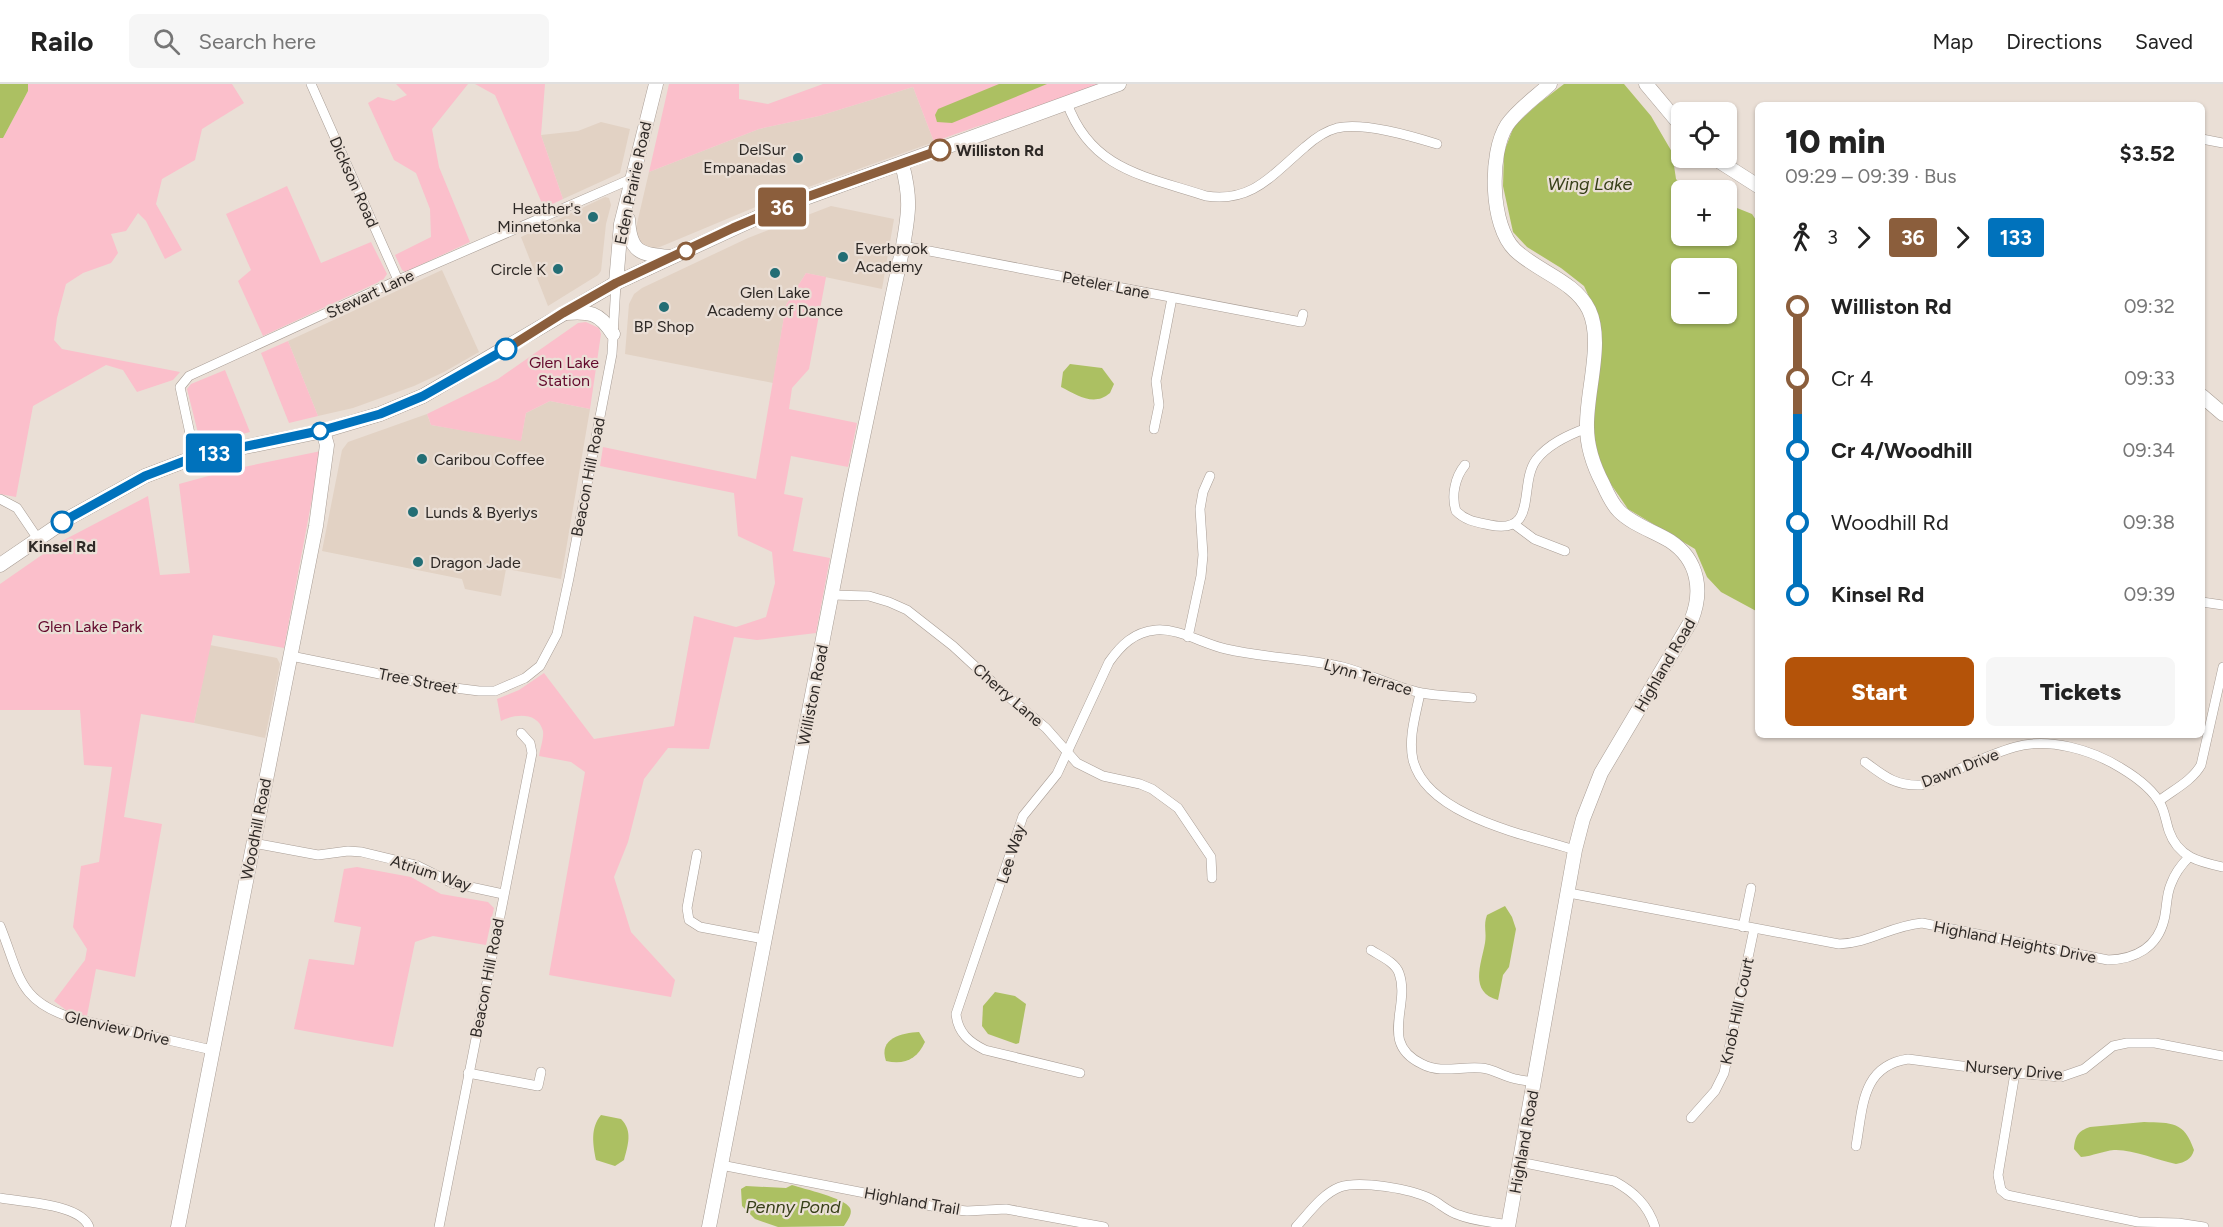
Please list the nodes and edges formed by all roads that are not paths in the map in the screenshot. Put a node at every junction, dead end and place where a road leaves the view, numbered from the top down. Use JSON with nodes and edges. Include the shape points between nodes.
{"nodes":[{"id":1,"x":311,"y":84,"type":"edge"},
{"id":2,"x":656,"y":84,"type":"edge"},
{"id":3,"x":1119,"y":84,"type":"edge"},
{"id":4,"x":1550,"y":84,"type":"edge"},
{"id":5,"x":1646,"y":84,"type":"edge"},
{"id":6,"x":1067,"y":103,"type":"junction"},
{"id":7,"x":1671,"y":115,"type":"edge"},
{"id":8,"x":2205,"y":140,"type":"edge"},
{"id":9,"x":2223,"y":143,"type":"edge"},
{"id":10,"x":1437,"y":144,"type":"dead end"},
{"id":11,"x":902,"y":164,"type":"junction"},
{"id":12,"x":1730,"y":168,"type":"edge"},
{"id":13,"x":631,"y":179,"type":"junction"},
{"id":14,"x":1755,"y":184,"type":"edge"},
{"id":15,"x":627,"y":199,"type":"junction"},
{"id":16,"x":903,"y":246,"type":"junction"},
{"id":17,"x":673,"y":258,"type":"junction"},
{"id":18,"x":398,"y":280,"type":"junction"},
{"id":19,"x":616,"y":283,"type":"junction"},
{"id":20,"x":1172,"y":298,"type":"junction"},
{"id":21,"x":563,"y":313,"type":"junction"},
{"id":22,"x":1303,"y":314,"type":"dead end"},
{"id":23,"x":613,"y":334,"type":"junction"},
{"id":24,"x":2205,"y":399,"type":"edge"},
{"id":25,"x":2223,"y":414,"type":"edge"},
{"id":26,"x":1587,"y":428,"type":"junction"},
{"id":27,"x":1154,"y":429,"type":"dead end"},
{"id":28,"x":323,"y":430,"type":"junction"},
{"id":29,"x":195,"y":457,"type":"junction"},
{"id":30,"x":1465,"y":465,"type":"dead end"},
{"id":31,"x":1210,"y":476,"type":"dead end"},
{"id":32,"x":0,"y":499,"type":"edge"},
{"id":33,"x":1514,"y":524,"type":"junction"},
{"id":34,"x":38,"y":539,"type":"junction"},
{"id":35,"x":1565,"y":551,"type":"dead end"},
{"id":36,"x":0,"y":565,"type":"edge"},
{"id":37,"x":832,"y":595,"type":"junction"},
{"id":38,"x":2205,"y":603,"type":"edge"},
{"id":39,"x":2223,"y":605,"type":"edge"},
{"id":40,"x":1188,"y":637,"type":"junction"},
{"id":41,"x":1228,"y":650,"type":"joint"},
{"id":42,"x":291,"y":656,"type":"junction"},
{"id":43,"x":540,"y":666,"type":"joint"},
{"id":44,"x":2223,"y":667,"type":"edge"},
{"id":45,"x":1420,"y":693,"type":"junction"},
{"id":46,"x":1472,"y":698,"type":"dead end"},
{"id":47,"x":521,"y":733,"type":"dead end"},
{"id":48,"x":1066,"y":752,"type":"junction"},
{"id":49,"x":1865,"y":762,"type":"dead end"},
{"id":50,"x":2158,"y":801,"type":"junction"},
{"id":51,"x":253,"y":843,"type":"junction"},
{"id":52,"x":1575,"y":850,"type":"junction"},
{"id":53,"x":697,"y":854,"type":"dead end"},
{"id":54,"x":2189,"y":857,"type":"junction"},
{"id":55,"x":2223,"y":867,"type":"edge"},
{"id":56,"x":1212,"y":878,"type":"dead end"},
{"id":57,"x":1751,"y":888,"type":"dead end"},
{"id":58,"x":1569,"y":893,"type":"junction"},
{"id":59,"x":503,"y":894,"type":"junction"},
{"id":60,"x":0,"y":926,"type":"edge"},
{"id":61,"x":1743,"y":927,"type":"junction"},
{"id":62,"x":1754,"y":929,"type":"junction"},
{"id":63,"x":764,"y":939,"type":"junction"},
{"id":64,"x":1371,"y":950,"type":"dead end"},
{"id":65,"x":212,"y":1050,"type":"junction"},
{"id":66,"x":2223,"y":1056,"type":"edge"},
{"id":67,"x":541,"y":1072,"type":"dead end"},
{"id":68,"x":1080,"y":1073,"type":"dead end"},
{"id":69,"x":2015,"y":1073,"type":"junction"},
{"id":70,"x":468,"y":1074,"type":"junction"},
{"id":71,"x":1535,"y":1082,"type":"junction"},
{"id":72,"x":1691,"y":1118,"type":"dead end"},
{"id":73,"x":1856,"y":1146,"type":"dead end"},
{"id":74,"x":1520,"y":1162,"type":"junction"},
{"id":75,"x":721,"y":1165,"type":"junction"},
{"id":76,"x":0,"y":1198,"type":"edge"},
{"id":77,"x":1508,"y":1226,"type":"edge"},
{"id":78,"x":89,"y":1227,"type":"edge"},
{"id":79,"x":178,"y":1227,"type":"edge"},
{"id":80,"x":439,"y":1227,"type":"edge"},
{"id":81,"x":709,"y":1227,"type":"edge"},
{"id":82,"x":1104,"y":1227,"type":"edge"},
{"id":83,"x":1296,"y":1227,"type":"edge"},
{"id":84,"x":1655,"y":1227,"type":"edge"},
{"id":85,"x":2204,"y":1227,"type":"edge"}],
"edges":[{"from":1,"to":18,"type":"street","name":"Dickson Road"},
{"from":2,"to":13,"type":"main road","name":"Eden Prairie Road"},
{"from":3,"to":6,"type":"main road"},
{"from":4,"to":26,"type":"main road","name":"Highland Road","via":[[1518,112],[1502,134],[1496,153],[1497,199],[1504,233],[1514,249],[1582,298],[1589,310],[1594,347]]},
{"from":5,"to":7,"type":"main road"},
{"from":6,"to":10,"type":"street","via":[[1090,144],[1115,164],[1220,198],[1250,191],[1310,143],[1336,128],[1367,128]]},
{"from":6,"to":11,"type":"main road"},
{"from":8,"to":9,"type":"street"},
{"from":11,"to":16,"type":"main road","name":"Williston Road","via":[[909,190]]},
{"from":11,"to":17,"type":"main road","via":[[778,208]]},
{"from":12,"to":14,"type":"main road"},
{"from":13,"to":15,"type":"main road","name":"Eden Prairie Road"},
{"from":13,"to":18,"type":"street","name":"Stewart Lane"},
{"from":15,"to":17,"type":"main road","via":[[633,245],[646,254]]},
{"from":15,"to":19,"type":"main road","name":"Eden Prairie Road"},
{"from":16,"to":20,"type":"street","name":"Peteler Lane"},
{"from":16,"to":37,"type":"main road","name":"Williston Road"},
{"from":17,"to":19,"type":"main road"},
{"from":18,"to":29,"type":"street","name":"Stewart Lane","via":[[183,381],[180,387]]},
{"from":19,"to":21,"type":"main road"},
{"from":19,"to":23,"type":"street","name":"Beacon Hill Road"},
{"from":20,"to":22,"type":"street","name":"Peteler Lane","via":[[1301,322]]},
{"from":20,"to":27,"type":"street","via":[[1156,381],[1159,405]]},
{"from":21,"to":23,"type":"main road","via":[[594,314]]},
{"from":21,"to":28,"type":"main road","via":[[423,396],[380,414]]},
{"from":23,"to":43,"type":"street","name":"Beacon Hill Road","via":[[557,634]]},
{"from":24,"to":25,"type":"main road"},
{"from":26,"to":33,"type":"street","via":[[1549,447],[1536,460],[1522,514]]},
{"from":26,"to":52,"type":"main road","name":"Highland Road","via":[[1594,464],[1613,503],[1629,519],[1682,551],[1696,572],[1698,597],[1691,621],[1601,773]]},
{"from":28,"to":29,"type":"main road"},
{"from":28,"to":42,"type":"main road","name":"Woodhill Road","via":[[327,445],[324,478]]},
{"from":29,"to":34,"type":"main road","via":[[145,476]]},
{"from":30,"to":33,"type":"street","via":[[1456,487],[1456,511],[1471,521],[1502,527]]},
{"from":31,"to":40,"type":"street","via":[[1200,509],[1203,555]]},
{"from":32,"to":34,"type":"street","via":[[17,508]]},
{"from":33,"to":35,"type":"street","via":[[1534,539]]},
{"from":34,"to":36,"type":"main road"},
{"from":37,"to":48,"type":"street","name":"Cherry Lane","via":[[869,596],[915,616],[1046,729]]},
{"from":37,"to":63,"type":"main road","name":"Williston Road"},
{"from":38,"to":39,"type":"street"},
{"from":40,"to":41,"type":"street","name":"Lee Way"},
{"from":40,"to":48,"type":"street","name":"Lee Way","via":[[1156,630],[1141,633],[1117,650]]},
{"from":41,"to":45,"type":"street","name":"Lynn Terrace","via":[[1345,668]]},
{"from":42,"to":43,"type":"street","name":"Tree Street","via":[[479,692],[495,691],[525,678]]},
{"from":42,"to":51,"type":"main road","name":"Woodhill Road"},
{"from":44,"to":50,"type":"street","via":[[2201,765]]},
{"from":45,"to":46,"type":"street","name":"Lynn Terrace"},
{"from":45,"to":52,"type":"street","via":[[1411,747],[1416,770],[1430,790],[1488,822]]},
{"from":47,"to":59,"type":"street","name":"Beacon Hill Road","via":[[530,743],[532,753]]},
{"from":48,"to":56,"type":"street","name":"Cherry Lane","via":[[1092,771],[1152,789],[1178,808],[1211,857]]},
{"from":48,"to":68,"type":"street","name":"Lee Way","via":[[1057,774],[1023,816],[956,1014],[961,1032],[985,1050]]},
{"from":49,"to":50,"type":"street","name":"Dawn Drive","via":[[1895,783],[1921,785],[2015,747],[2045,744],[2109,760],[2144,784]]},
{"from":50,"to":54,"type":"street","name":"Dawn Drive","via":[[2176,844]]},
{"from":51,"to":59,"type":"street","name":"Atrium Way","via":[[318,855],[362,852],[416,865],[452,883]]},
{"from":51,"to":65,"type":"main road","name":"Woodhill Road"},
{"from":52,"to":58,"type":"main road","name":"Highland Road"},
{"from":53,"to":63,"type":"street","via":[[687,908],[689,920],[700,927]]},
{"from":54,"to":55,"type":"street"},
{"from":54,"to":62,"type":"street","name":"Highland Heights Drive","via":[[2170,885],[2164,921],[2152,943],[2144,951],[2121,960],[1922,923],[1893,928],[1853,944]]},
{"from":57,"to":61,"type":"street"},
{"from":58,"to":61,"type":"street","name":"Highland Heights Drive"},
{"from":58,"to":71,"type":"main road","name":"Highland Road"},
{"from":59,"to":70,"type":"street","name":"Beacon Hill Road"},
{"from":60,"to":65,"type":"street","name":"Glenview Drive","via":[[19,980],[43,1006],[76,1019]]},
{"from":61,"to":62,"type":"street","name":"Highland Heights Drive"},
{"from":62,"to":72,"type":"street","name":"Knob Hill Court","via":[[1724,1073],[1715,1091]]},
{"from":63,"to":75,"type":"main road","name":"Williston Road"},
{"from":64,"to":71,"type":"street","via":[[1399,972],[1398,1040],[1410,1056],[1432,1068],[1491,1069]]},
{"from":65,"to":79,"type":"main road","name":"Woodhill Road"},
{"from":66,"to":69,"type":"street","name":"Nursery Drive","via":[[2141,1041],[2114,1046],[2084,1069],[2061,1077]]},
{"from":67,"to":70,"type":"street","via":[[538,1086]]},
{"from":69,"to":73,"type":"street","name":"Nursery Drive","via":[[1908,1059],[1886,1065],[1870,1081]]},
{"from":69,"to":85,"type":"street","via":[[1998,1175],[2001,1190],[2007,1195],[2128,1221]]},
{"from":70,"to":80,"type":"street","name":"Beacon Hill Road"},
{"from":71,"to":74,"type":"main road","name":"Highland Road"},
{"from":74,"to":77,"type":"main road","name":"Highland Road"},
{"from":74,"to":84,"type":"street","via":[[1614,1180],[1640,1198]]},
{"from":75,"to":81,"type":"main road","name":"Williston Road"},
{"from":75,"to":82,"type":"street","name":"Highland Trail","via":[[947,1209],[1006,1209]]},
{"from":76,"to":78,"type":"street","via":[[68,1209],[79,1214]]},
{"from":77,"to":83,"type":"street","via":[[1460,1216],[1414,1192],[1354,1185],[1329,1193]]}]}
